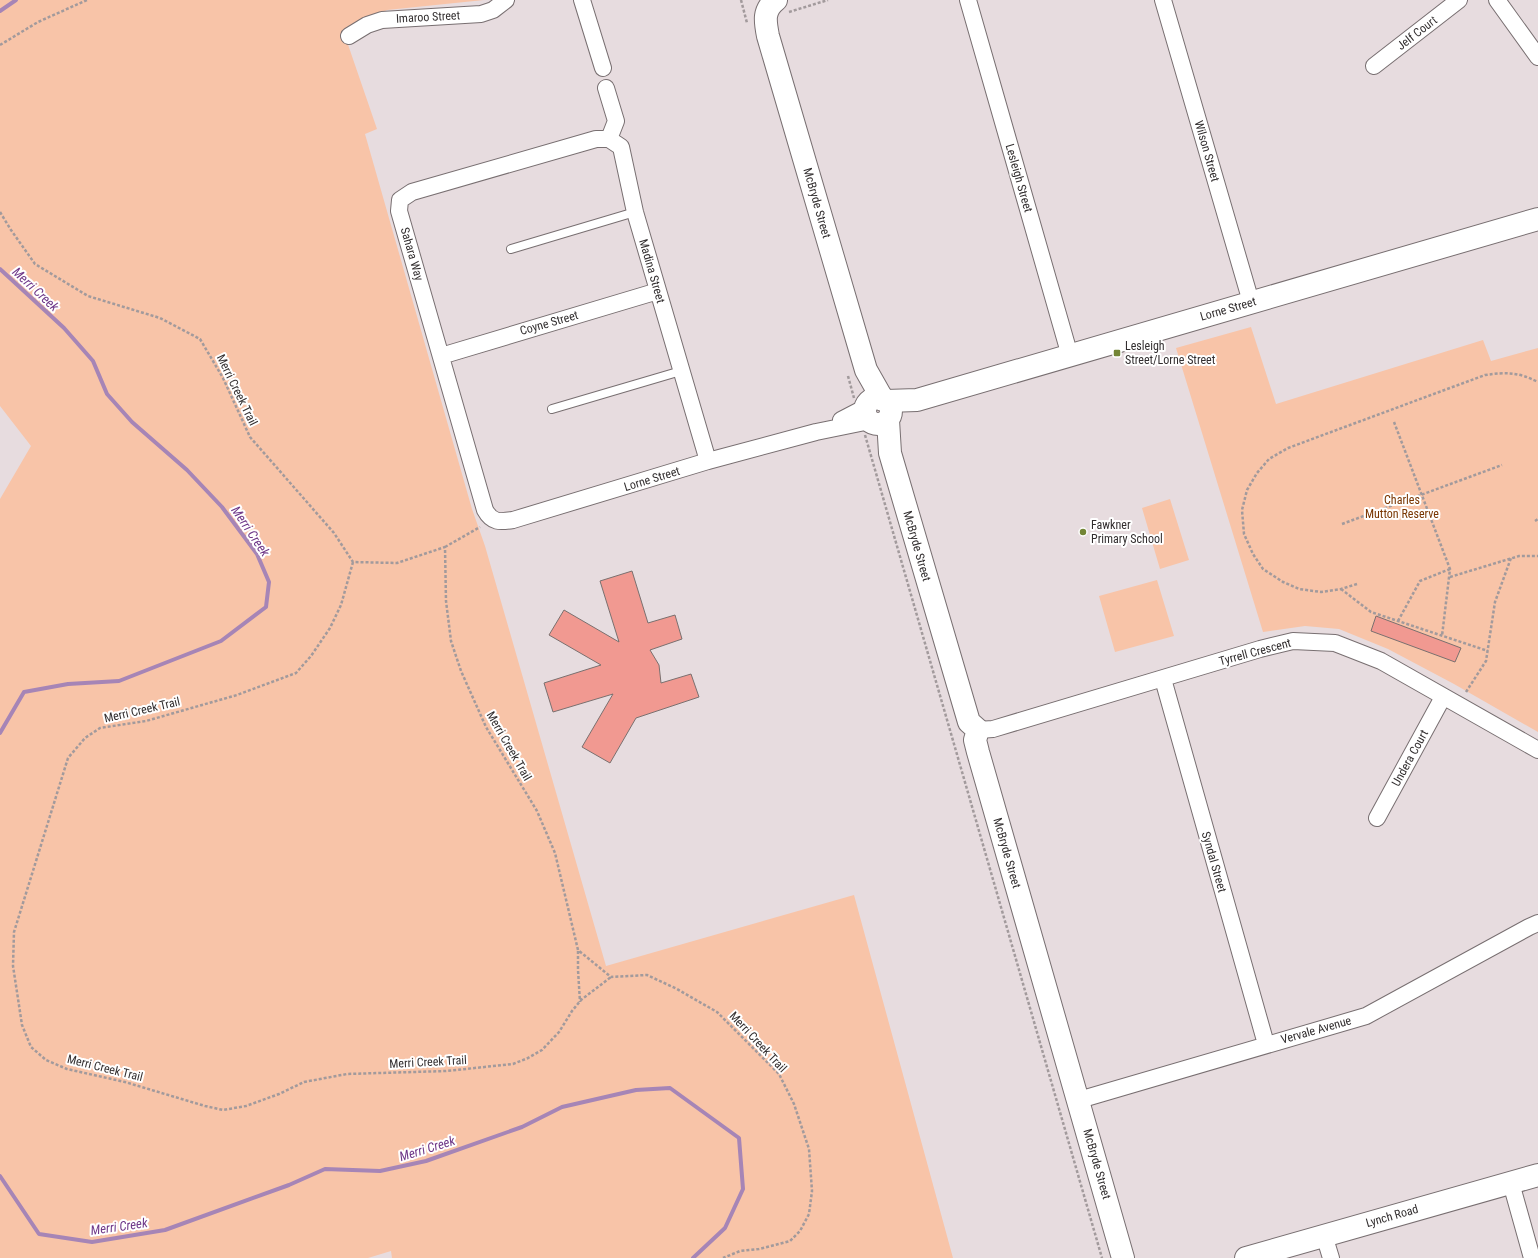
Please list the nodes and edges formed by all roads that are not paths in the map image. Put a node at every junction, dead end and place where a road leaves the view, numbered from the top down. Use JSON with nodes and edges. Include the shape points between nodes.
{"nodes":[{"id":1,"x":506,"y":0,"type":"edge"},
{"id":2,"x":582,"y":0,"type":"edge"},
{"id":3,"x":968,"y":0,"type":"edge"},
{"id":4,"x":1163,"y":0,"type":"edge"},
{"id":5,"x":1459,"y":0,"type":"edge"},
{"id":6,"x":1497,"y":0,"type":"edge"},
{"id":7,"x":779,"y":7,"type":"edge"},
{"id":8,"x":349,"y":36,"type":"dead end"},
{"id":9,"x":1537,"y":53,"type":"edge"},
{"id":10,"x":1374,"y":66,"type":"dead end"},
{"id":11,"x":602,"y":68,"type":"dead end"},
{"id":12,"x":606,"y":88,"type":"dead end"},
{"id":13,"x":609,"y":139,"type":"junction"},
{"id":14,"x":635,"y":212,"type":"junction"},
{"id":15,"x":1538,"y":219,"type":"edge"},
{"id":16,"x":511,"y":249,"type":"dead end"},
{"id":17,"x":658,"y":291,"type":"junction"},
{"id":18,"x":1251,"y":302,"type":"junction"},
{"id":19,"x":441,"y":356,"type":"junction"},
{"id":20,"x":1070,"y":356,"type":"junction"},
{"id":21,"x":681,"y":371,"type":"junction"},
{"id":22,"x":552,"y":409,"type":"dead end"},
{"id":23,"x":875,"y":412,"type":"junction"},
{"id":24,"x":708,"y":461,"type":"junction"},
{"id":25,"x":488,"y":516,"type":"joint"},
{"id":26,"x":1162,"y":679,"type":"junction"},
{"id":27,"x":1443,"y":697,"type":"junction"},
{"id":28,"x":978,"y":730,"type":"junction"},
{"id":29,"x":1538,"y":750,"type":"edge"},
{"id":30,"x":1377,"y":818,"type":"dead end"},
{"id":31,"x":1538,"y":923,"type":"edge"},
{"id":32,"x":1266,"y":1044,"type":"junction"},
{"id":33,"x":1079,"y":1100,"type":"junction"},
{"id":34,"x":1538,"y":1175,"type":"edge"},
{"id":35,"x":1511,"y":1183,"type":"junction"},
{"id":36,"x":1324,"y":1235,"type":"junction"},
{"id":37,"x":1123,"y":1258,"type":"edge"},
{"id":38,"x":1246,"y":1258,"type":"edge"},
{"id":39,"x":1330,"y":1258,"type":"edge"},
{"id":40,"x":1532,"y":1258,"type":"edge"}],
"edges":[{"from":1,"to":8,"type":"street","name":"Imaroo Street","via":[[493,10],[481,14],[382,20],[367,25]]},
{"from":2,"to":11,"type":"street"},
{"from":3,"to":20,"type":"street","name":"Lesleigh Street"},
{"from":4,"to":18,"type":"street","name":"Wilson Street"},
{"from":5,"to":10,"type":"street","name":"Jelf Court"},
{"from":6,"to":9,"type":"street"},
{"from":7,"to":23,"type":"street","name":"McBryde Street","via":[[770,5],[766,12],[768,36],[857,373]]},
{"from":12,"to":13,"type":"street","via":[[616,121]]},
{"from":13,"to":14,"type":"street","name":"Madina Street","via":[[621,147]]},
{"from":13,"to":19,"type":"street","name":"Sahara Way","via":[[596,139],[412,192],[400,200],[399,211]]},
{"from":14,"to":16,"type":"lane"},
{"from":14,"to":17,"type":"street","name":"Madina Street"},
{"from":15,"to":18,"type":"street","name":"Lorne Street"},
{"from":17,"to":19,"type":"street","name":"Coyne Street"},
{"from":17,"to":21,"type":"street","name":"Madina Street"},
{"from":18,"to":20,"type":"street","name":"Lorne Street"},
{"from":19,"to":25,"type":"street","name":"Sahara Way"},
{"from":20,"to":23,"type":"street","name":"Lorne Street"},
{"from":21,"to":22,"type":"lane"},
{"from":21,"to":24,"type":"street","name":"Madina Street"},
{"from":23,"to":24,"type":"street","name":"Lorne Street","via":[[816,432]]},
{"from":23,"to":28,"type":"street","name":"McBryde Street","via":[[890,453],[969,722]]},
{"from":24,"to":25,"type":"street","name":"Lorne Street","via":[[513,520],[503,522]]},
{"from":26,"to":27,"type":"street","name":"Tyrrell Crescent","via":[[1293,641],[1335,643],[1381,661]]},
{"from":26,"to":28,"type":"street","name":"Tyrrell Crescent","via":[[992,729]]},
{"from":26,"to":32,"type":"street","name":"Syndal Street"},
{"from":27,"to":29,"type":"street","name":"Tyrrell Crescent"},
{"from":27,"to":30,"type":"street","name":"Undera Court"},
{"from":28,"to":33,"type":"street","name":"McBryde Street","via":[[978,752]]},
{"from":31,"to":32,"type":"street","name":"Vervale Avenue","via":[[1366,1016]]},
{"from":32,"to":33,"type":"street","name":"Vervale Avenue"},
{"from":33,"to":37,"type":"street","name":"McBryde Street"},
{"from":34,"to":35,"type":"street","name":"Lynch Road"},
{"from":35,"to":36,"type":"street","name":"Lynch Road"},
{"from":35,"to":40,"type":"street"},
{"from":36,"to":38,"type":"street","name":"Lynch Road"},
{"from":36,"to":39,"type":"street"}]}
